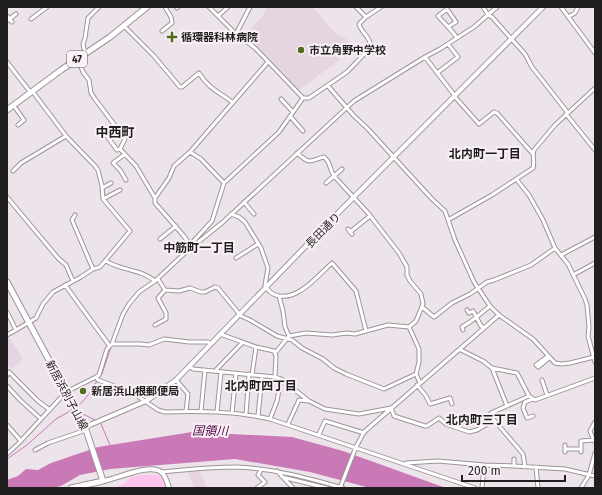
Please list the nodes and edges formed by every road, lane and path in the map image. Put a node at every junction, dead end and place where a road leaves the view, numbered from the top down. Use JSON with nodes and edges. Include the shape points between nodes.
{"nodes":[{"id":1,"x":47,"y":7,"type":"edge"},
{"id":2,"x":99,"y":7,"type":"edge"},
{"id":3,"x":146,"y":7,"type":"edge"},
{"id":4,"x":164,"y":7,"type":"edge"},
{"id":5,"x":209,"y":7,"type":"edge"},
{"id":6,"x":228,"y":7,"type":"edge"},
{"id":7,"x":250,"y":7,"type":"edge"},
{"id":8,"x":357,"y":7,"type":"edge"},
{"id":9,"x":381,"y":7,"type":"edge"},
{"id":10,"x":483,"y":7,"type":"edge"},
{"id":11,"x":497,"y":7,"type":"edge"},
{"id":12,"x":543,"y":7,"type":"edge"},
{"id":13,"x":561,"y":7,"type":"edge"},
{"id":14,"x":578,"y":7,"type":"edge"},
{"id":15,"x":16,"y":14,"type":"dead end"},
{"id":16,"x":488,"y":15,"type":"junction"},
{"id":17,"x":218,"y":16,"type":"junction"},
{"id":18,"x":366,"y":17,"type":"junction"},
{"id":19,"x":568,"y":17,"type":"junction"},
{"id":20,"x":31,"y":19,"type":"dead end"},
{"id":21,"x":9,"y":20,"type":"edge"},
{"id":22,"x":124,"y":26,"type":"junction"},
{"id":23,"x":448,"y":27,"type":"junction"},
{"id":24,"x":162,"y":31,"type":"dead end"},
{"id":25,"x":236,"y":34,"type":"junction"},
{"id":26,"x":457,"y":38,"type":"junction"},
{"id":27,"x":512,"y":39,"type":"junction"},
{"id":28,"x":448,"y":44,"type":"junction"},
{"id":29,"x":595,"y":53,"type":"edge"},
{"id":30,"x":85,"y":54,"type":"junction"},
{"id":31,"x":425,"y":57,"type":"junction"},
{"id":32,"x":78,"y":59,"type":"junction"},
{"id":33,"x":7,"y":62,"type":"edge"},
{"id":34,"x":268,"y":62,"type":"junction"},
{"id":35,"x":437,"y":72,"type":"junction"},
{"id":36,"x":328,"y":86,"type":"junction"},
{"id":37,"x":595,"y":88,"type":"edge"},
{"id":38,"x":32,"y":93,"type":"junction"},
{"id":39,"x":455,"y":96,"type":"junction"},
{"id":40,"x":303,"y":98,"type":"junction"},
{"id":41,"x":281,"y":99,"type":"dead end"},
{"id":42,"x":232,"y":102,"type":"junction"},
{"id":43,"x":14,"y":106,"type":"junction"},
{"id":44,"x":346,"y":108,"type":"junction"},
{"id":45,"x":7,"y":110,"type":"edge"},
{"id":46,"x":293,"y":112,"type":"junction"},
{"id":47,"x":567,"y":113,"type":"junction"},
{"id":48,"x":290,"y":116,"type":"junction"},
{"id":49,"x":18,"y":125,"type":"dead end"},
{"id":50,"x":303,"y":131,"type":"dead end"},
{"id":51,"x":104,"y":132,"type":"dead end"},
{"id":52,"x":66,"y":136,"type":"junction"},
{"id":53,"x":120,"y":149,"type":"junction"},
{"id":54,"x":595,"y":150,"type":"edge"},
{"id":55,"x":190,"y":152,"type":"junction"},
{"id":56,"x":297,"y":153,"type":"junction"},
{"id":57,"x":125,"y":154,"type":"junction"},
{"id":58,"x":532,"y":154,"type":"junction"},
{"id":59,"x":394,"y":158,"type":"junction"},
{"id":60,"x":342,"y":169,"type":"dead end"},
{"id":61,"x":13,"y":171,"type":"dead end"},
{"id":62,"x":334,"y":176,"type":"junction"},
{"id":63,"x":126,"y":180,"type":"dead end"},
{"id":64,"x":516,"y":180,"type":"junction"},
{"id":65,"x":111,"y":183,"type":"dead end"},
{"id":66,"x":224,"y":183,"type":"junction"},
{"id":67,"x":326,"y":183,"type":"dead end"},
{"id":68,"x":102,"y":188,"type":"junction"},
{"id":69,"x":120,"y":190,"type":"dead end"},
{"id":70,"x":7,"y":197,"type":"edge"},
{"id":71,"x":155,"y":198,"type":"junction"},
{"id":72,"x":354,"y":198,"type":"junction"},
{"id":73,"x":103,"y":199,"type":"junction"},
{"id":74,"x":244,"y":202,"type":"junction"},
{"id":75,"x":231,"y":214,"type":"junction"},
{"id":76,"x":254,"y":214,"type":"dead end"},
{"id":77,"x":75,"y":215,"type":"dead end"},
{"id":78,"x":370,"y":216,"type":"junction"},
{"id":79,"x":448,"y":220,"type":"junction"},
{"id":80,"x":176,"y":226,"type":"junction"},
{"id":81,"x":350,"y":232,"type":"dead end"},
{"id":82,"x":595,"y":238,"type":"edge"},
{"id":83,"x":160,"y":239,"type":"dead end"},
{"id":84,"x":258,"y":244,"type":"junction"},
{"id":85,"x":191,"y":246,"type":"junction"},
{"id":86,"x":555,"y":248,"type":"junction"},
{"id":87,"x":561,"y":255,"type":"junction"},
{"id":88,"x":236,"y":258,"type":"dead end"},
{"id":89,"x":106,"y":261,"type":"junction"},
{"id":90,"x":595,"y":263,"type":"edge"},
{"id":91,"x":93,"y":269,"type":"junction"},
{"id":92,"x":573,"y":275,"type":"junction"},
{"id":93,"x":157,"y":280,"type":"junction"},
{"id":94,"x":73,"y":281,"type":"junction"},
{"id":95,"x":7,"y":282,"type":"edge"},
{"id":96,"x":65,"y":285,"type":"junction"},
{"id":97,"x":477,"y":287,"type":"junction"},
{"id":98,"x":266,"y":288,"type":"junction"},
{"id":99,"x":165,"y":290,"type":"junction"},
{"id":100,"x":279,"y":296,"type":"junction"},
{"id":101,"x":490,"y":306,"type":"junction"},
{"id":102,"x":422,"y":307,"type":"junction"},
{"id":103,"x":467,"y":310,"type":"dead end"},
{"id":104,"x":7,"y":312,"type":"edge"},
{"id":105,"x":239,"y":314,"type":"junction"},
{"id":106,"x":499,"y":315,"type":"junction"},
{"id":107,"x":476,"y":318,"type":"junction"},
{"id":108,"x":29,"y":323,"type":"junction"},
{"id":109,"x":155,"y":325,"type":"dead end"},
{"id":110,"x":409,"y":327,"type":"junction"},
{"id":111,"x":484,"y":328,"type":"junction"},
{"id":112,"x":16,"y":330,"type":"junction"},
{"id":113,"x":463,"y":330,"type":"dead end"},
{"id":114,"x":366,"y":331,"type":"junction"},
{"id":115,"x":589,"y":331,"type":"junction"},
{"id":116,"x":595,"y":332,"type":"edge"},
{"id":117,"x":7,"y":334,"type":"edge"},
{"id":118,"x":220,"y":334,"type":"junction"},
{"id":119,"x":288,"y":338,"type":"junction"},
{"id":120,"x":242,"y":342,"type":"junction"},
{"id":121,"x":211,"y":343,"type":"junction"},
{"id":122,"x":110,"y":344,"type":"junction"},
{"id":123,"x":591,"y":344,"type":"junction"},
{"id":124,"x":595,"y":344,"type":"edge"},
{"id":125,"x":256,"y":347,"type":"junction"},
{"id":126,"x":461,"y":350,"type":"junction"},
{"id":127,"x":276,"y":352,"type":"junction"},
{"id":128,"x":549,"y":357,"type":"junction"},
{"id":129,"x":594,"y":357,"type":"junction"},
{"id":130,"x":595,"y":362,"type":"edge"},
{"id":131,"x":190,"y":366,"type":"junction"},
{"id":132,"x":537,"y":366,"type":"dead end"},
{"id":133,"x":492,"y":368,"type":"junction"},
{"id":134,"x":204,"y":370,"type":"junction"},
{"id":135,"x":214,"y":371,"type":"junction"},
{"id":136,"x":222,"y":372,"type":"junction"},
{"id":137,"x":236,"y":373,"type":"junction"},
{"id":138,"x":416,"y":374,"type":"junction"},
{"id":139,"x":7,"y":375,"type":"edge"},
{"id":140,"x":250,"y":375,"type":"junction"},
{"id":141,"x":262,"y":376,"type":"junction"},
{"id":142,"x":96,"y":377,"type":"junction"},
{"id":143,"x":275,"y":377,"type":"junction"},
{"id":144,"x":595,"y":378,"type":"edge"},
{"id":145,"x":281,"y":379,"type":"junction"},
{"id":146,"x":176,"y":380,"type":"junction"},
{"id":147,"x":542,"y":380,"type":"dead end"},
{"id":148,"x":419,"y":384,"type":"junction"},
{"id":149,"x":7,"y":386,"type":"edge"},
{"id":150,"x":66,"y":392,"type":"junction"},
{"id":151,"x":547,"y":395,"type":"junction"},
{"id":152,"x":529,"y":396,"type":"junction"},
{"id":153,"x":533,"y":399,"type":"junction"},
{"id":154,"x":309,"y":401,"type":"junction"},
{"id":155,"x":146,"y":402,"type":"junction"},
{"id":156,"x":452,"y":404,"type":"dead end"},
{"id":157,"x":507,"y":406,"type":"junction"},
{"id":158,"x":391,"y":408,"type":"junction"},
{"id":159,"x":50,"y":410,"type":"junction"},
{"id":160,"x":186,"y":411,"type":"junction"},
{"id":161,"x":200,"y":411,"type":"junction"},
{"id":162,"x":217,"y":412,"type":"junction"},
{"id":163,"x":232,"y":413,"type":"junction"},
{"id":164,"x":246,"y":414,"type":"junction"},
{"id":165,"x":258,"y":416,"type":"junction"},
{"id":166,"x":533,"y":416,"type":"dead end"},
{"id":167,"x":41,"y":419,"type":"junction"},
{"id":168,"x":270,"y":419,"type":"junction"},
{"id":169,"x":494,"y":420,"type":"junction"},
{"id":170,"x":595,"y":422,"type":"edge"},
{"id":171,"x":288,"y":424,"type":"junction"},
{"id":172,"x":7,"y":425,"type":"edge"},
{"id":173,"x":86,"y":430,"type":"junction"},
{"id":174,"x":364,"y":433,"type":"junction"},
{"id":175,"x":319,"y":434,"type":"junction"},
{"id":176,"x":21,"y":440,"type":"junction"},
{"id":177,"x":595,"y":441,"type":"edge"},
{"id":178,"x":356,"y":448,"type":"junction"},
{"id":179,"x":565,"y":449,"type":"dead end"},
{"id":180,"x":35,"y":450,"type":"dead end"},
{"id":181,"x":595,"y":452,"type":"edge"},
{"id":182,"x":7,"y":454,"type":"edge"},
{"id":183,"x":514,"y":459,"type":"dead end"},
{"id":184,"x":404,"y":464,"type":"junction"},
{"id":185,"x":484,"y":465,"type":"junction"},
{"id":186,"x":514,"y":466,"type":"junction"},
{"id":187,"x":525,"y":467,"type":"junction"},
{"id":188,"x":536,"y":467,"type":"junction"},
{"id":189,"x":261,"y":470,"type":"junction"},
{"id":190,"x":277,"y":471,"type":"junction"},
{"id":191,"x":161,"y":472,"type":"junction"},
{"id":192,"x":588,"y":474,"type":"junction"},
{"id":193,"x":595,"y":476,"type":"edge"},
{"id":194,"x":282,"y":477,"type":"junction"},
{"id":195,"x":104,"y":482,"type":"junction"},
{"id":196,"x":341,"y":487,"type":"edge"},
{"id":197,"x":71,"y":488,"type":"edge"},
{"id":198,"x":169,"y":488,"type":"edge"},
{"id":199,"x":257,"y":488,"type":"edge"},
{"id":200,"x":293,"y":488,"type":"edge"},
{"id":201,"x":327,"y":488,"type":"edge"},
{"id":202,"x":475,"y":488,"type":"edge"},
{"id":203,"x":482,"y":488,"type":"edge"},
{"id":204,"x":538,"y":488,"type":"edge"},
{"id":205,"x":581,"y":488,"type":"edge"}],
"edges":[{"from":1,"to":20,"type":"street"},
{"from":2,"to":30,"type":"street","via":[[88,18],[83,44]]},
{"from":3,"to":22,"type":"main road","number":"47"},
{"from":4,"to":24,"type":"street","via":[[171,16],[172,23]]},
{"from":5,"to":17,"type":"street"},
{"from":6,"to":17,"type":"street"},
{"from":7,"to":25,"type":"street"},
{"from":8,"to":18,"type":"street"},
{"from":9,"to":18,"type":"street"},
{"from":10,"to":16,"type":"street"},
{"from":11,"to":16,"type":"street"},
{"from":12,"to":27,"type":"street","name":"長田通り"},
{"from":13,"to":19,"type":"street"},
{"from":14,"to":19,"type":"street","via":[[575,13]]},
{"from":15,"to":21,"type":"street"},
{"from":16,"to":26,"type":"street"},
{"from":16,"to":27,"type":"street"},
{"from":17,"to":25,"type":"street"},
{"from":18,"to":36,"type":"street","via":[[359,24],[371,46],[347,72]]},
{"from":19,"to":29,"type":"street"},
{"from":22,"to":30,"type":"main road","number":"47"},
{"from":22,"to":42,"type":"street","via":[[180,87],[199,73],[210,88]]},
{"from":23,"to":23,"type":"street","via":[[438,16],[447,9],[456,22]]},
{"from":23,"to":26,"type":"street"},
{"from":25,"to":34,"type":"street"},
{"from":26,"to":28,"type":"street"},
{"from":27,"to":39,"type":"street","name":"長田通り"},
{"from":27,"to":47,"type":"street"},
{"from":28,"to":31,"type":"street"},
{"from":28,"to":35,"type":"street","via":[[458,57]]},
{"from":30,"to":32,"type":"main road","number":"47"},
{"from":31,"to":35,"type":"street"},
{"from":31,"to":44,"type":"street"},
{"from":32,"to":38,"type":"main road","number":"47"},
{"from":32,"to":53,"type":"street","via":[[89,80],[95,100],[125,139]]},
{"from":33,"to":38,"type":"street"},
{"from":34,"to":40,"type":"street"},
{"from":34,"to":42,"type":"street"},
{"from":35,"to":39,"type":"street"},
{"from":36,"to":40,"type":"street","via":[[309,98]]},
{"from":36,"to":44,"type":"street"},
{"from":37,"to":47,"type":"street"},
{"from":38,"to":43,"type":"main road","number":"47"},
{"from":38,"to":52,"type":"street"},
{"from":39,"to":58,"type":"street","via":[[479,124],[494,112],[497,113]]},
{"from":39,"to":59,"type":"street","name":"長田通り"},
{"from":40,"to":46,"type":"street"},
{"from":41,"to":46,"type":"street"},
{"from":42,"to":55,"type":"street"},
{"from":43,"to":45,"type":"main road","number":"47"},
{"from":43,"to":49,"type":"street","via":[[24,120]]},
{"from":44,"to":56,"type":"street"},
{"from":44,"to":59,"type":"street"},
{"from":46,"to":48,"type":"street"},
{"from":47,"to":54,"type":"street"},
{"from":47,"to":58,"type":"street"},
{"from":48,"to":50,"type":"street"},
{"from":48,"to":66,"type":"street","via":[[279,132]]},
{"from":51,"to":53,"type":"street","via":[[117,150]]},
{"from":52,"to":61,"type":"street","via":[[21,163]]},
{"from":52,"to":68,"type":"street","via":[[96,166]]},
{"from":53,"to":57,"type":"street"},
{"from":55,"to":66,"type":"street","via":[[201,158]]},
{"from":55,"to":71,"type":"street","via":[[174,166]]},
{"from":56,"to":62,"type":"street","via":[[310,162],[325,157]]},
{"from":56,"to":74,"type":"street"},
{"from":57,"to":63,"type":"street","via":[[113,163]]},
{"from":57,"to":71,"type":"street","via":[[136,166]]},
{"from":58,"to":64,"type":"street","via":[[535,163],[533,168]]},
{"from":59,"to":72,"type":"street","name":"長田通り"},
{"from":59,"to":79,"type":"street","via":[[445,211]]},
{"from":60,"to":62,"type":"street"},
{"from":62,"to":67,"type":"street"},
{"from":62,"to":72,"type":"street"},
{"from":64,"to":79,"type":"street"},
{"from":64,"to":86,"type":"street","via":[[529,195]]},
{"from":65,"to":68,"type":"street"},
{"from":66,"to":85,"type":"street","via":[[212,221]]},
{"from":68,"to":73,"type":"street"},
{"from":69,"to":73,"type":"street"},
{"from":70,"to":94,"type":"street","via":[[66,265]]},
{"from":71,"to":80,"type":"street","via":[[155,203]]},
{"from":72,"to":78,"type":"street"},
{"from":72,"to":98,"type":"street","name":"長田通り"},
{"from":73,"to":89,"type":"street","via":[[130,231]]},
{"from":74,"to":75,"type":"street"},
{"from":74,"to":76,"type":"street"},
{"from":75,"to":84,"type":"street","via":[[245,222]]},
{"from":75,"to":85,"type":"street"},
{"from":77,"to":91,"type":"street","via":[[72,220]]},
{"from":78,"to":81,"type":"street"},
{"from":78,"to":102,"type":"street","via":[[407,267],[410,281],[421,294]]},
{"from":79,"to":97,"type":"street"},
{"from":80,"to":83,"type":"street"},
{"from":80,"to":85,"type":"street"},
{"from":82,"to":87,"type":"street"},
{"from":84,"to":88,"type":"street"},
{"from":84,"to":98,"type":"street","via":[[268,268]]},
{"from":85,"to":93,"type":"street"},
{"from":86,"to":87,"type":"street"},
{"from":86,"to":97,"type":"street","via":[[531,265]]},
{"from":87,"to":92,"type":"street"},
{"from":89,"to":91,"type":"street"},
{"from":89,"to":93,"type":"street","via":[[118,268],[143,273]]},
{"from":90,"to":92,"type":"street"},
{"from":91,"to":94,"type":"street"},
{"from":92,"to":115,"type":"street","via":[[587,305]]},
{"from":93,"to":99,"type":"street"},
{"from":93,"to":122,"type":"street","via":[[139,292],[129,304]]},
{"from":94,"to":96,"type":"street"},
{"from":95,"to":108,"type":"main road","name":"新居浜別子山線"},
{"from":96,"to":108,"type":"street","via":[[53,292],[36,318]]},
{"from":96,"to":122,"type":"street"},
{"from":97,"to":101,"type":"street"},
{"from":97,"to":102,"type":"street","via":[[434,317]]},
{"from":98,"to":100,"type":"street"},
{"from":98,"to":105,"type":"street","name":"長田通り"},
{"from":99,"to":105,"type":"street","via":[[179,291],[190,288],[205,292],[215,287]]},
{"from":99,"to":109,"type":"street","via":[[158,298],[166,319]]},
{"from":100,"to":114,"type":"street","via":[[299,292],[332,263],[356,291]]},
{"from":100,"to":119,"type":"street"},
{"from":101,"to":106,"type":"street"},
{"from":101,"to":107,"type":"street"},
{"from":102,"to":110,"type":"street","via":[[416,321]]},
{"from":103,"to":107,"type":"street","via":[[469,313],[473,311]]},
{"from":104,"to":112,"type":"street"},
{"from":105,"to":118,"type":"street","name":"長田通り"},
{"from":105,"to":119,"type":"street","via":[[277,336]]},
{"from":106,"to":111,"type":"street"},
{"from":106,"to":128,"type":"street","via":[[533,339]]},
{"from":107,"to":111,"type":"street"},
{"from":107,"to":113,"type":"street","via":[[462,327]]},
{"from":108,"to":112,"type":"street"},
{"from":108,"to":150,"type":"main road","name":"新居浜別子山線"},
{"from":110,"to":114,"type":"street","via":[[388,325]]},
{"from":110,"to":138,"type":"street","via":[[419,349]]},
{"from":111,"to":126,"type":"street"},
{"from":112,"to":117,"type":"street"},
{"from":114,"to":119,"type":"street","via":[[332,335],[306,333]]},
{"from":115,"to":116,"type":"street"},
{"from":115,"to":123,"type":"street"},
{"from":118,"to":120,"type":"street"},
{"from":118,"to":121,"type":"street","name":"長田通り"},
{"from":119,"to":127,"type":"street"},
{"from":119,"to":138,"type":"street","via":[[334,368],[384,389]]},
{"from":120,"to":125,"type":"street"},
{"from":120,"to":135,"type":"street"},
{"from":121,"to":122,"type":"street","via":[[164,339],[149,346]]},
{"from":121,"to":131,"type":"street","name":"長田通り"},
{"from":122,"to":142,"type":"street"},
{"from":123,"to":124,"type":"street"},
{"from":123,"to":129,"type":"street"},
{"from":125,"to":127,"type":"street"},
{"from":125,"to":140,"type":"street"},
{"from":126,"to":133,"type":"street"},
{"from":126,"to":148,"type":"street"},
{"from":127,"to":143,"type":"street"},
{"from":128,"to":129,"type":"street","via":[[555,363],[561,364]]},
{"from":128,"to":132,"type":"street"},
{"from":129,"to":130,"type":"street"},
{"from":131,"to":134,"type":"street","via":[[193,369]]},
{"from":131,"to":146,"type":"street","name":"長田通り"},
{"from":133,"to":152,"type":"street","via":[[515,372]]},
{"from":133,"to":157,"type":"street"},
{"from":134,"to":135,"type":"street"},
{"from":134,"to":161,"type":"street"},
{"from":135,"to":136,"type":"street"},
{"from":136,"to":137,"type":"street"},
{"from":136,"to":162,"type":"street"},
{"from":137,"to":140,"type":"street"},
{"from":137,"to":163,"type":"street"},
{"from":138,"to":148,"type":"street"},
{"from":139,"to":159,"type":"street","via":[[10,372]]},
{"from":140,"to":141,"type":"street"},
{"from":140,"to":164,"type":"street"},
{"from":141,"to":143,"type":"street"},
{"from":141,"to":165,"type":"street"},
{"from":142,"to":150,"type":"street"},
{"from":142,"to":155,"type":"street","via":[[133,393]]},
{"from":143,"to":145,"type":"street"},
{"from":144,"to":151,"type":"street"},
{"from":145,"to":154,"type":"street"},
{"from":145,"to":168,"type":"street"},
{"from":146,"to":155,"type":"street","name":"長田通り"},
{"from":146,"to":160,"type":"street","via":[[188,394]]},
{"from":147,"to":151,"type":"street"},
{"from":148,"to":156,"type":"street","via":[[430,404],[450,398]]},
{"from":148,"to":158,"type":"street"},
{"from":149,"to":167,"type":"street"},
{"from":150,"to":159,"type":"street"},
{"from":150,"to":173,"type":"main road","name":"新居浜別子山線"},
{"from":151,"to":153,"type":"street"},
{"from":152,"to":153,"type":"street"},
{"from":152,"to":157,"type":"street"},
{"from":153,"to":166,"type":"street","via":[[524,403],[527,418]]},
{"from":154,"to":158,"type":"street","via":[[325,409],[359,414]]},
{"from":154,"to":171,"type":"street","via":[[299,400]]},
{"from":155,"to":160,"type":"street","via":[[165,412]]},
{"from":155,"to":173,"type":"street","name":"長田通り"},
{"from":157,"to":169,"type":"street","via":[[491,414]]},
{"from":158,"to":169,"type":"street","via":[[394,416],[425,426],[439,418],[446,424],[469,432]]},
{"from":158,"to":174,"type":"street"},
{"from":159,"to":167,"type":"street"},
{"from":160,"to":161,"type":"street"},
{"from":161,"to":162,"type":"street"},
{"from":162,"to":163,"type":"street"},
{"from":163,"to":164,"type":"street"},
{"from":164,"to":165,"type":"street"},
{"from":165,"to":168,"type":"street"},
{"from":167,"to":176,"type":"street"},
{"from":168,"to":171,"type":"street"},
{"from":169,"to":187,"type":"street","via":[[523,454]]},
{"from":170,"to":177,"type":"street","via":[[590,431]]},
{"from":171,"to":175,"type":"street"},
{"from":172,"to":176,"type":"street"},
{"from":173,"to":180,"type":"street"},
{"from":173,"to":195,"type":"main road","name":"新居浜別子山線"},
{"from":174,"to":175,"type":"street","via":[[325,421]]},
{"from":174,"to":178,"type":"street"},
{"from":175,"to":178,"type":"street"},
{"from":176,"to":182,"type":"street"},
{"from":177,"to":179,"type":"street","via":[[581,441],[581,451]]},
{"from":178,"to":184,"type":"street"},
{"from":178,"to":196,"type":"street"},
{"from":181,"to":192,"type":"street"},
{"from":183,"to":186,"type":"street"},
{"from":184,"to":185,"type":"street","via":[[438,461]]},
{"from":184,"to":202,"type":"street"},
{"from":185,"to":186,"type":"street"},
{"from":185,"to":203,"type":"street"},
{"from":186,"to":187,"type":"street"},
{"from":187,"to":188,"type":"street"},
{"from":188,"to":192,"type":"street"},
{"from":188,"to":204,"type":"street"},
{"from":189,"to":190,"type":"street"},
{"from":189,"to":191,"type":"street","via":[[236,467]]},
{"from":189,"to":199,"type":"street","via":[[258,475],[265,482]]},
{"from":190,"to":194,"type":"street"},
{"from":190,"to":196,"type":"street"},
{"from":191,"to":195,"type":"street","via":[[150,469]]},
{"from":191,"to":198,"type":"street"},
{"from":192,"to":193,"type":"street"},
{"from":192,"to":205,"type":"street"},
{"from":194,"to":200,"type":"street"},
{"from":194,"to":201,"type":"street"},
{"from":195,"to":197,"type":"main road"}]}
